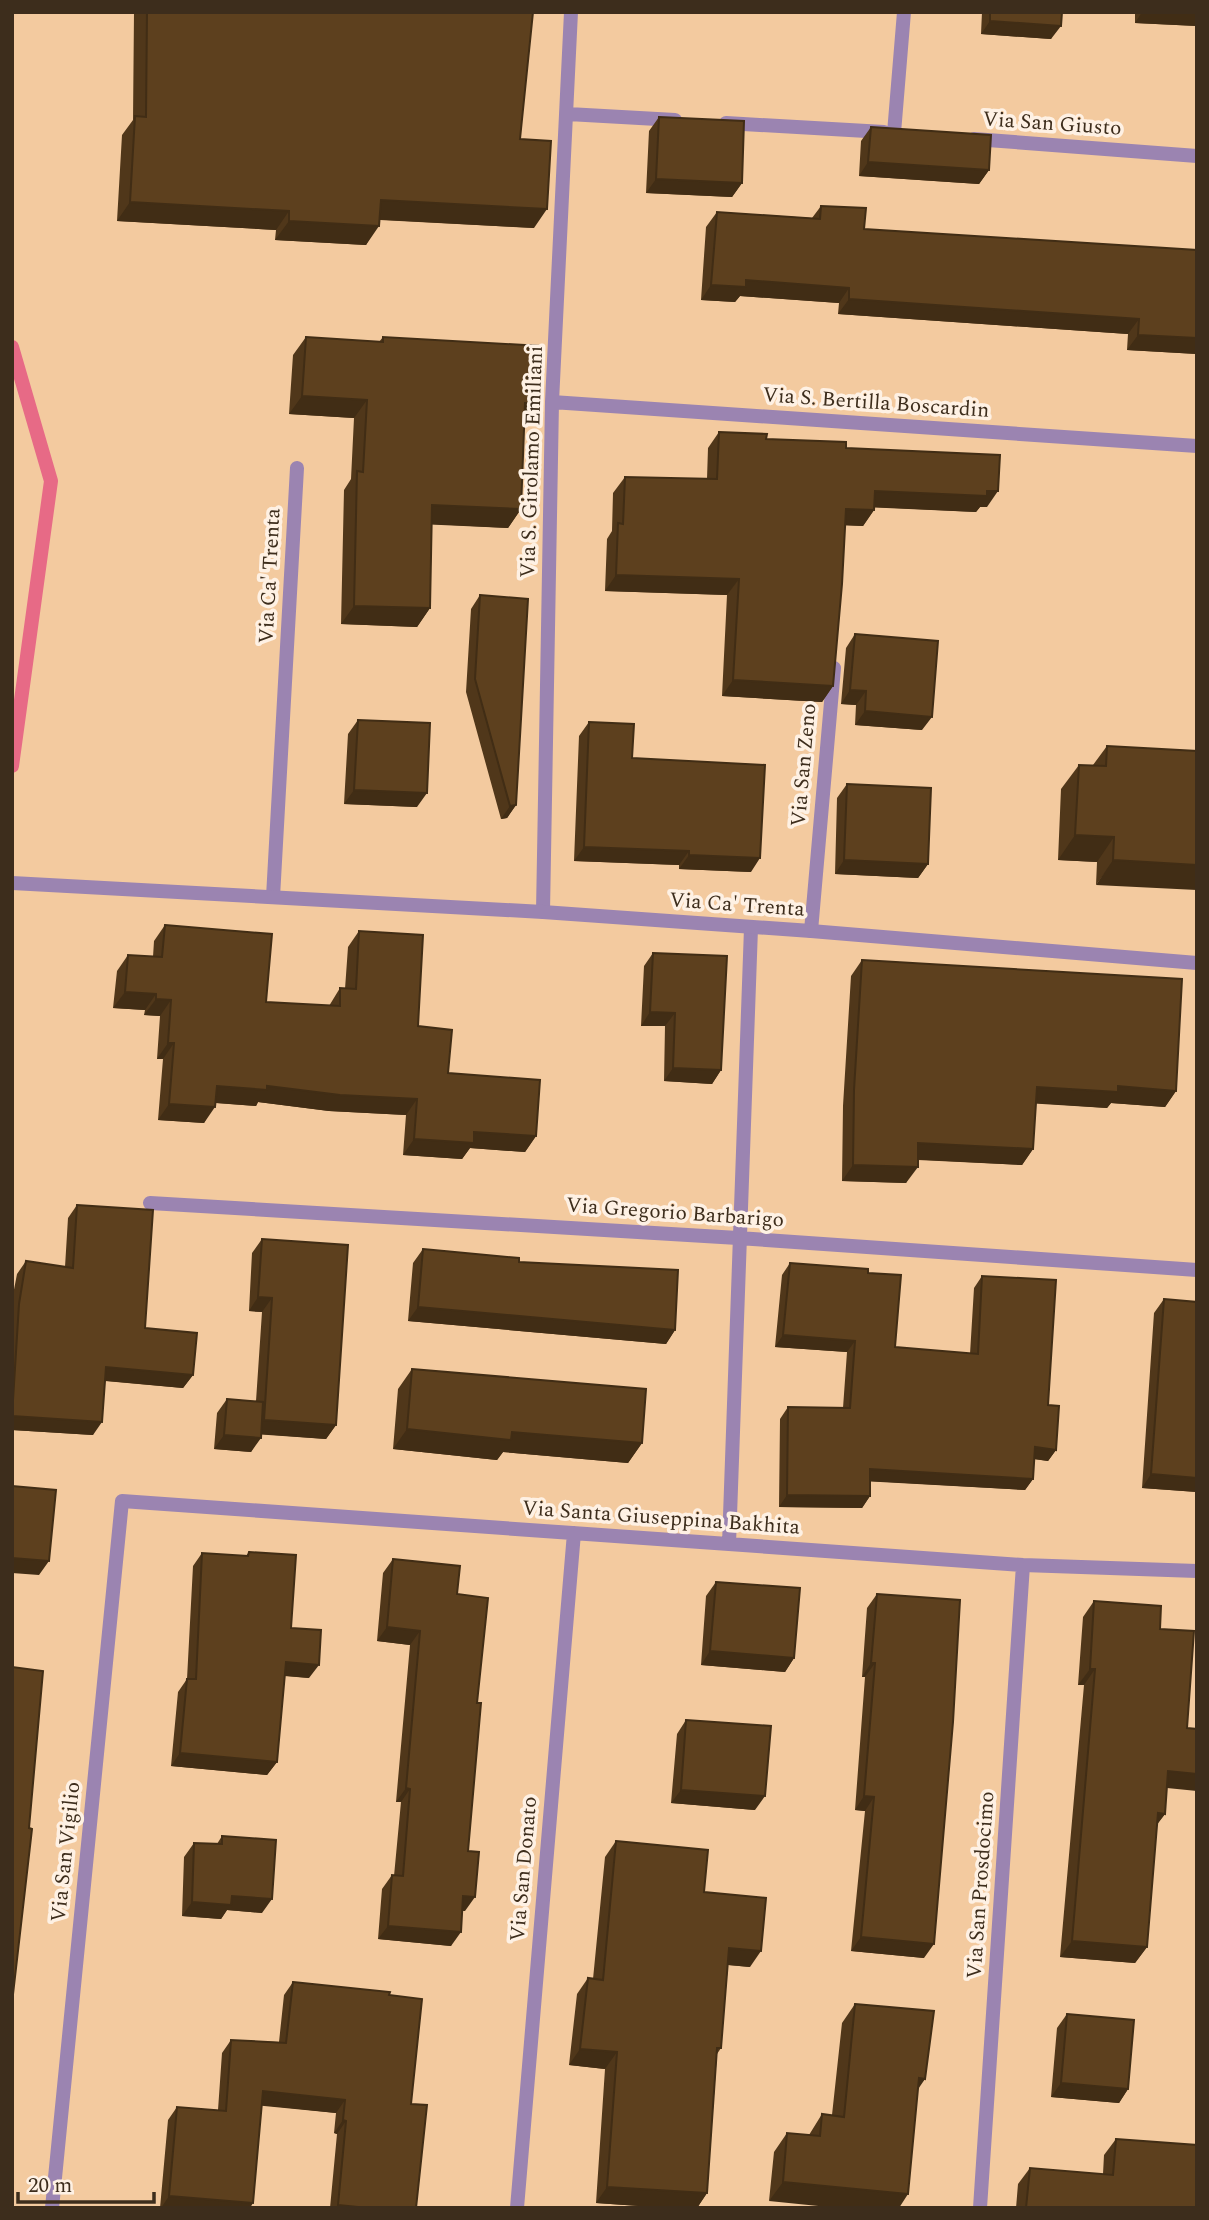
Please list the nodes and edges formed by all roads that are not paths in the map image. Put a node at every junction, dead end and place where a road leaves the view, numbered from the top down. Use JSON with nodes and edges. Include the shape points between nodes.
{"nodes":[{"id":1,"x":571,"y":12,"type":"edge"},
{"id":2,"x":904,"y":12,"type":"edge"},
{"id":3,"x":568,"y":114,"type":"junction"},
{"id":4,"x":690,"y":121,"type":"edge"},
{"id":5,"x":717,"y":122,"type":"edge"},
{"id":6,"x":963,"y":138,"type":"edge"},
{"id":7,"x":1197,"y":156,"type":"edge"},
{"id":8,"x":552,"y":402,"type":"junction"},
{"id":9,"x":1197,"y":446,"type":"edge"},
{"id":10,"x":297,"y":468,"type":"dead end"},
{"id":11,"x":835,"y":658,"type":"edge"},
{"id":12,"x":12,"y":883,"type":"edge"},
{"id":13,"x":273,"y":897,"type":"junction"},
{"id":14,"x":543,"y":912,"type":"junction"},
{"id":15,"x":751,"y":928,"type":"junction"},
{"id":16,"x":811,"y":931,"type":"junction"},
{"id":17,"x":1197,"y":963,"type":"edge"},
{"id":18,"x":150,"y":1203,"type":"dead end"},
{"id":19,"x":738,"y":1238,"type":"junction"},
{"id":20,"x":1197,"y":1270,"type":"edge"},
{"id":21,"x":122,"y":1501,"type":"joint"},
{"id":22,"x":574,"y":1533,"type":"junction"},
{"id":23,"x":729,"y":1544,"type":"junction"},
{"id":24,"x":1023,"y":1564,"type":"junction"},
{"id":25,"x":1197,"y":1571,"type":"edge"},
{"id":26,"x":52,"y":2208,"type":"edge"},
{"id":27,"x":517,"y":2208,"type":"edge"},
{"id":28,"x":980,"y":2208,"type":"edge"}],
"edges":[{"from":1,"to":3,"type":"street","name":"Via S. Girolamo Emiliani"},
{"from":2,"to":5,"type":"street","via":[[901,134]]},
{"from":3,"to":4,"type":"street"},
{"from":3,"to":8,"type":"street","name":"Via S. Girolamo Emiliani"},
{"from":6,"to":7,"type":"street","name":"Via San Giusto"},
{"from":8,"to":9,"type":"street","name":"Via S. Bertilla Boscardin"},
{"from":8,"to":14,"type":"street","name":"Via S. Girolamo Emiliani"},
{"from":10,"to":13,"type":"street","name":"Via Ca' Trenta"},
{"from":11,"to":16,"type":"street","name":"Via San Zeno"},
{"from":12,"to":13,"type":"street","name":"Via Ca' Trenta"},
{"from":13,"to":14,"type":"street","name":"Via Ca' Trenta"},
{"from":14,"to":15,"type":"street","name":"Via Ca' Trenta"},
{"from":15,"to":16,"type":"street","name":"Via Ca' Trenta"},
{"from":15,"to":19,"type":"street"},
{"from":16,"to":17,"type":"street","name":"Via Ca' Trenta"},
{"from":18,"to":19,"type":"street","name":"Via Gregorio Barbarigo"},
{"from":19,"to":20,"type":"street","name":"Via Gregorio Barbarigo"},
{"from":19,"to":23,"type":"street"},
{"from":21,"to":22,"type":"street","name":"Via Santa Giuseppina Bakhita"},
{"from":21,"to":26,"type":"street","name":"Via San Vigilio"},
{"from":22,"to":23,"type":"street","name":"Via Santa Giuseppina Bakhita"},
{"from":22,"to":27,"type":"street","name":"Via San Donato"},
{"from":23,"to":24,"type":"street","name":"Via Santa Giuseppina Bakhita"},
{"from":24,"to":25,"type":"street","name":"Via Santa Giuseppina Bakhita"},
{"from":24,"to":28,"type":"street","name":"Via San Prosdocimo"}]}
